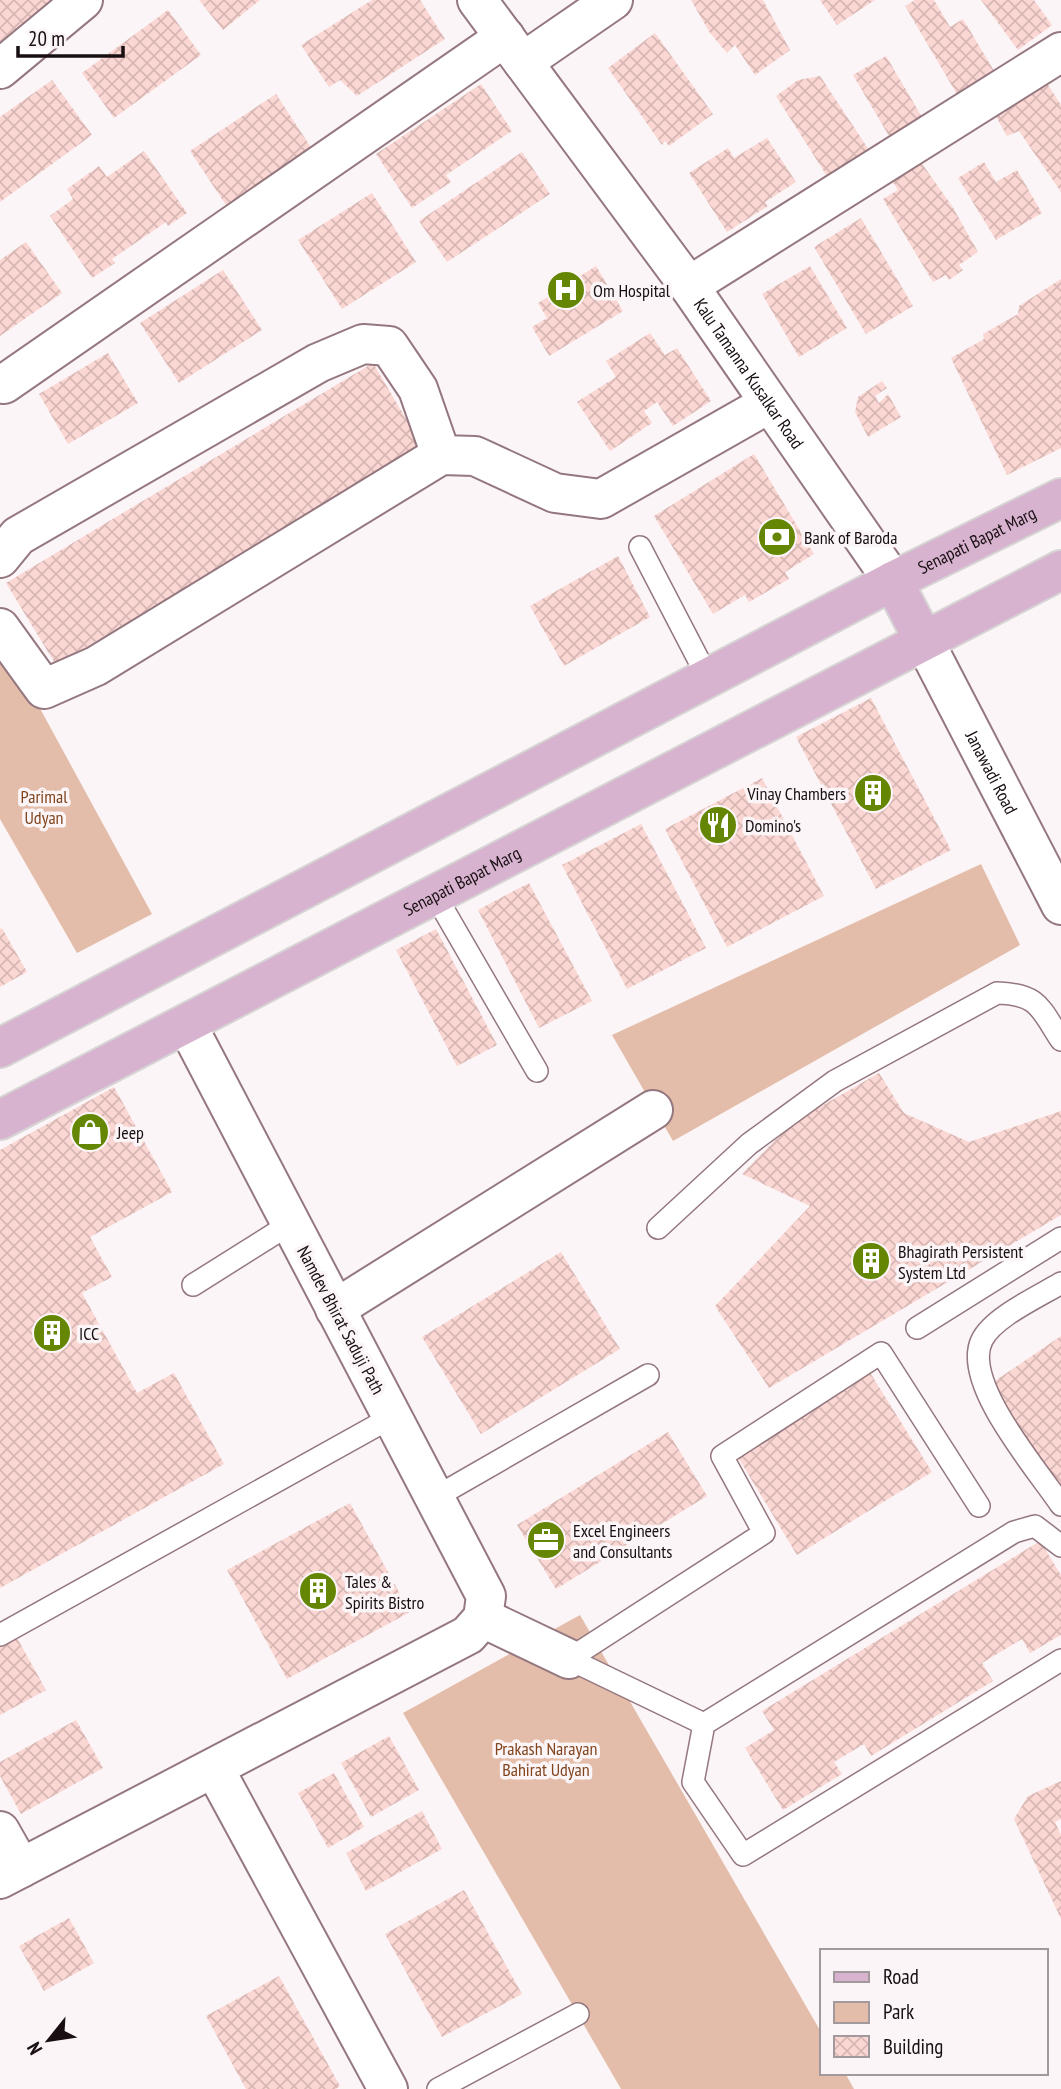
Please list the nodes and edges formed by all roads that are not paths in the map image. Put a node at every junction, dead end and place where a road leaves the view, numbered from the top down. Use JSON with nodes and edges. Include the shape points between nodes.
{"nodes":[{"id":1,"x":83,"y":0,"type":"edge"},
{"id":2,"x":477,"y":0,"type":"edge"},
{"id":3,"x":613,"y":0,"type":"edge"},
{"id":4,"x":514,"y":50,"type":"junction"},
{"id":5,"x":1061,"y":52,"type":"edge"},
{"id":6,"x":0,"y":69,"type":"edge"},
{"id":7,"x":689,"y":286,"type":"junction"},
{"id":8,"x":4,"y":384,"type":"dead end"},
{"id":9,"x":768,"y":404,"type":"junction"},
{"id":10,"x":441,"y":455,"type":"junction"},
{"id":11,"x":1061,"y":498,"type":"edge"},
{"id":12,"x":640,"y":547,"type":"dead end"},
{"id":13,"x":0,"y":558,"type":"edge"},
{"id":14,"x":1061,"y":570,"type":"edge"},
{"id":15,"x":893,"y":581,"type":"junction"},
{"id":16,"x":0,"y":628,"type":"edge"},
{"id":17,"x":923,"y":639,"type":"junction"},
{"id":18,"x":708,"y":678,"type":"junction"},
{"id":19,"x":435,"y":895,"type":"junction"},
{"id":20,"x":1061,"y":905,"type":"edge"},
{"id":21,"x":187,"y":1025,"type":"junction"},
{"id":22,"x":1061,"y":1040,"type":"edge"},
{"id":23,"x":0,"y":1048,"type":"edge"},
{"id":24,"x":537,"y":1071,"type":"dead end"},
{"id":25,"x":653,"y":1110,"type":"dead end"},
{"id":26,"x":0,"y":1120,"type":"edge"},
{"id":27,"x":290,"y":1224,"type":"junction"},
{"id":28,"x":658,"y":1228,"type":"dead end"},
{"id":29,"x":1061,"y":1238,"type":"edge"},
{"id":30,"x":1061,"y":1283,"type":"edge"},
{"id":31,"x":193,"y":1285,"type":"dead end"},
{"id":32,"x":334,"y":1309,"type":"junction"},
{"id":33,"x":917,"y":1328,"type":"dead end"},
{"id":34,"x":648,"y":1375,"type":"dead end"},
{"id":35,"x":392,"y":1417,"type":"junction"},
{"id":36,"x":434,"y":1498,"type":"junction"},
{"id":37,"x":1061,"y":1505,"type":"edge"},
{"id":38,"x":979,"y":1506,"type":"dead end"},
{"id":39,"x":1061,"y":1546,"type":"edge"},
{"id":40,"x":483,"y":1618,"type":"junction"},
{"id":41,"x":0,"y":1634,"type":"edge"},
{"id":42,"x":569,"y":1659,"type":"junction"},
{"id":43,"x":1061,"y":1660,"type":"edge"},
{"id":44,"x":704,"y":1724,"type":"junction"},
{"id":45,"x":214,"y":1768,"type":"junction"},
{"id":46,"x":0,"y":1831,"type":"edge"},
{"id":47,"x":11,"y":1874,"type":"edge"},
{"id":48,"x":578,"y":2014,"type":"dead end"},
{"id":49,"x":388,"y":2089,"type":"edge"},
{"id":50,"x":438,"y":2089,"type":"edge"}],
"edges":[{"from":1,"to":6,"type":"street"},
{"from":2,"to":4,"type":"street","name":"Kalu Tamanna Kusalkar Road"},
{"from":3,"to":4,"type":"street"},
{"from":4,"to":7,"type":"street","name":"Kalu Tamanna Kusalkar Road"},
{"from":4,"to":8,"type":"street"},
{"from":5,"to":7,"type":"street"},
{"from":7,"to":9,"type":"street","name":"Kalu Tamanna Kusalkar Road"},
{"from":9,"to":10,"type":"street","via":[[601,499],[555,493],[475,456]]},
{"from":9,"to":15,"type":"street","name":"Kalu Tamanna Kusalkar Road"},
{"from":10,"to":13,"type":"street","via":[[418,388],[389,346],[363,344],[318,363],[18,536]]},
{"from":10,"to":16,"type":"street","via":[[96,666],[44,689]]},
{"from":11,"to":15,"type":"main road","name":"Senapati Bapat Marg"},
{"from":12,"to":18,"type":"lane"},
{"from":14,"to":17,"type":"main road","name":"Senapati Bapat Marg"},
{"from":15,"to":17,"type":"main road"},
{"from":15,"to":18,"type":"main road","name":"Senapati Bapat Marg"},
{"from":17,"to":19,"type":"main road","name":"Senapati Bapat Marg"},
{"from":17,"to":20,"type":"street","name":"Janawadi Road"},
{"from":18,"to":23,"type":"main road","name":"Senapati Bapat Marg"},
{"from":19,"to":21,"type":"main road","name":"Senapati Bapat Marg"},
{"from":19,"to":24,"type":"lane"},
{"from":21,"to":26,"type":"main road","name":"Senapati Bapat Marg"},
{"from":21,"to":27,"type":"street","name":"Namdev Bhirat Saduji Path"},
{"from":22,"to":28,"type":"lane","via":[[1038,1004],[1022,993],[998,993],[835,1081],[749,1144]]},
{"from":25,"to":32,"type":"street"},
{"from":27,"to":31,"type":"lane"},
{"from":27,"to":32,"type":"street","name":"Namdev Bhirat Saduji Path"},
{"from":29,"to":33,"type":"lane"},
{"from":30,"to":37,"type":"lane","via":[[982,1339],[978,1367],[986,1394]]},
{"from":32,"to":35,"type":"street","name":"Namdev Bhirat Saduji Path"},
{"from":34,"to":36,"type":"lane"},
{"from":35,"to":36,"type":"street","name":"Namdev Bhirat Saduji Path"},
{"from":35,"to":41,"type":"lane"},
{"from":36,"to":40,"type":"street","name":"Namdev Bhirat Saduji Path","via":[[486,1596]]},
{"from":38,"to":42,"type":"lane","via":[[881,1353],[722,1456],[764,1533]]},
{"from":39,"to":44,"type":"lane","via":[[1035,1526],[1014,1532]]},
{"from":40,"to":42,"type":"street"},
{"from":40,"to":45,"type":"street","via":[[468,1635]]},
{"from":42,"to":44,"type":"lane"},
{"from":43,"to":44,"type":"lane","via":[[743,1855],[693,1782]]},
{"from":45,"to":47,"type":"street"},
{"from":45,"to":49,"type":"street"},
{"from":46,"to":47,"type":"street"},
{"from":48,"to":50,"type":"lane"}]}
